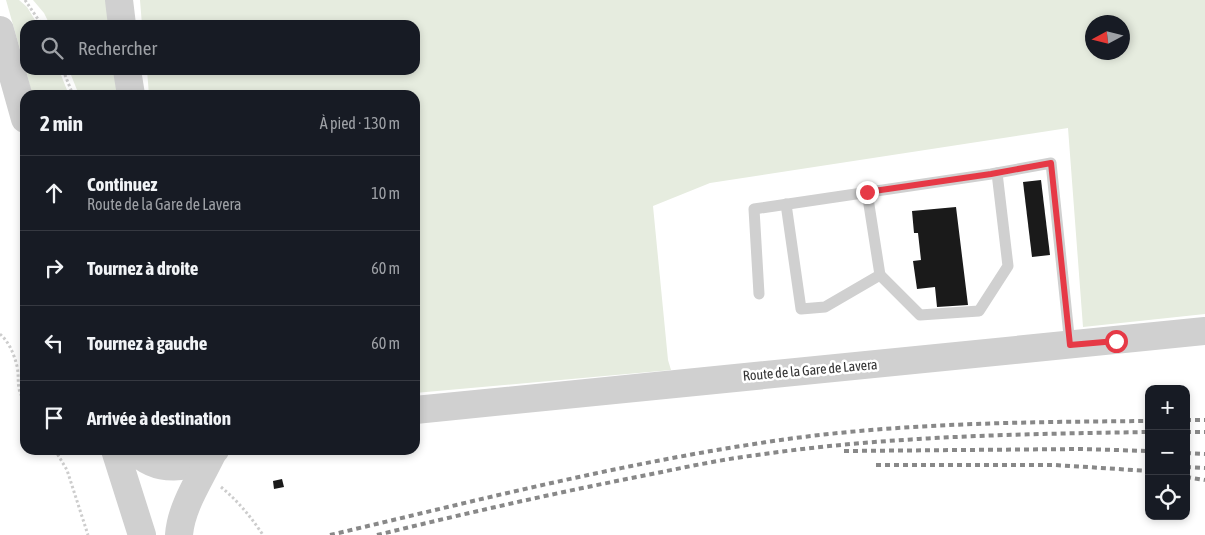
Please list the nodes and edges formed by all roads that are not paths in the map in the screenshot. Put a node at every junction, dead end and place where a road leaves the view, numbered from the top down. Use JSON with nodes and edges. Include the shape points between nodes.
{"nodes":[{"id":1,"x":119,"y":0,"type":"edge"},
{"id":2,"x":121,"y":20,"type":"edge"},
{"id":3,"x":0,"y":30,"type":"edge"},
{"id":4,"x":128,"y":75,"type":"edge"},
{"id":5,"x":130,"y":90,"type":"edge"},
{"id":6,"x":20,"y":100,"type":"edge"},
{"id":7,"x":997,"y":173,"type":"junction"},
{"id":8,"x":867,"y":192,"type":"junction"},
{"id":9,"x":786,"y":204,"type":"junction"},
{"id":10,"x":880,"y":275,"type":"junction"},
{"id":11,"x":759,"y":294,"type":"dead end"},
{"id":12,"x":1205,"y":331,"type":"edge"},
{"id":13,"x":1070,"y":345,"type":"junction"},
{"id":14,"x":420,"y":410,"type":"edge"},
{"id":15,"x":117,"y":455,"type":"edge"},
{"id":16,"x":139,"y":455,"type":"edge"},
{"id":17,"x":211,"y":458,"type":"edge"},
{"id":18,"x":142,"y":535,"type":"edge"},
{"id":19,"x":179,"y":535,"type":"edge"}],
"edges":[{"from":1,"to":2,"type":"street"},
{"from":3,"to":6,"type":"street"},
{"from":4,"to":5,"type":"street"},
{"from":7,"to":8,"type":"lane"},
{"from":7,"to":10,"type":"lane","via":[[1008,266],[978,312],[920,315]]},
{"from":7,"to":13,"type":"lane","via":[[1051,163]]},
{"from":8,"to":9,"type":"lane"},
{"from":8,"to":10,"type":"lane"},
{"from":9,"to":10,"type":"lane","via":[[801,309],[825,306]]},
{"from":9,"to":11,"type":"lane","via":[[754,209]]},
{"from":12,"to":13,"type":"street","name":"Route de la Gare de Lavera"},
{"from":13,"to":14,"type":"street","name":"Route de la Gare de Lavera"},
{"from":15,"to":18,"type":"street"},
{"from":16,"to":17,"type":"street","via":[[155,464],[171,467]]},
{"from":17,"to":19,"type":"street","via":[[185,507]]}]}
